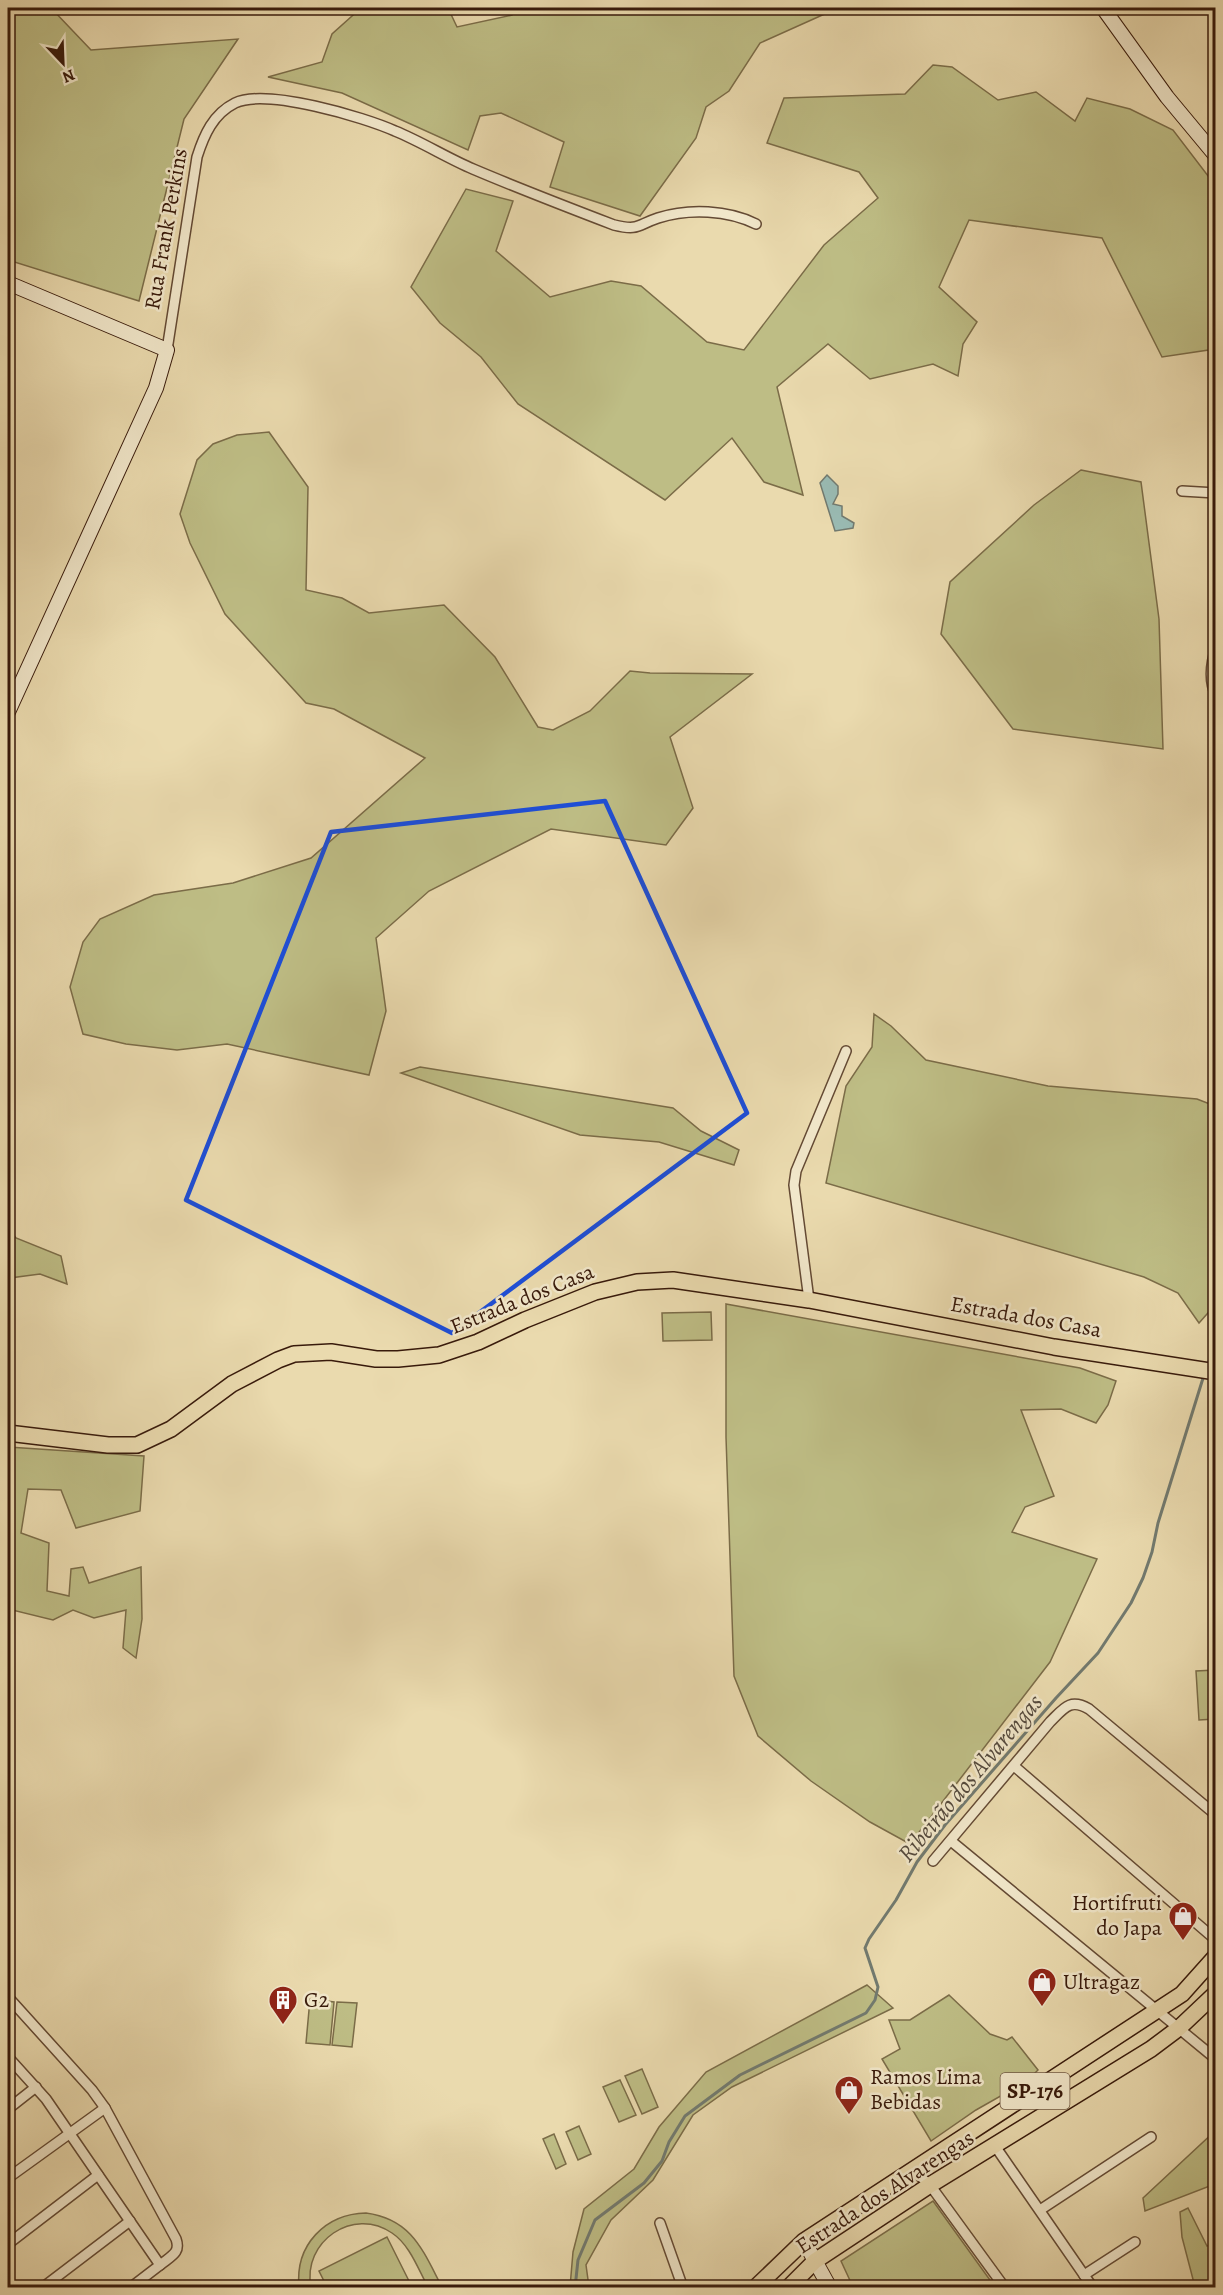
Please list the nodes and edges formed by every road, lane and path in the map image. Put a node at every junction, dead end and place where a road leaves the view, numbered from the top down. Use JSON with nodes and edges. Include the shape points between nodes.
{"nodes":[{"id":1,"x":1103,"y":8,"type":"edge"},
{"id":2,"x":1215,"y":156,"type":"edge"},
{"id":3,"x":756,"y":224,"type":"dead end"},
{"id":4,"x":8,"y":283,"type":"edge"},
{"id":5,"x":167,"y":350,"type":"junction"},
{"id":6,"x":1182,"y":491,"type":"dead end"},
{"id":7,"x":1215,"y":493,"type":"edge"},
{"id":8,"x":1215,"y":648,"type":"edge"},
{"id":9,"x":1215,"y":696,"type":"edge"},
{"id":10,"x":8,"y":712,"type":"edge"},
{"id":11,"x":846,"y":1052,"type":"dead end"},
{"id":12,"x":809,"y":1300,"type":"junction"},
{"id":13,"x":1215,"y":1372,"type":"edge"},
{"id":14,"x":8,"y":1433,"type":"edge"},
{"id":15,"x":1014,"y":1766,"type":"junction"},
{"id":16,"x":1215,"y":1815,"type":"edge"},
{"id":17,"x":951,"y":1841,"type":"junction"},
{"id":18,"x":933,"y":1861,"type":"dead end"},
{"id":19,"x":1215,"y":1940,"type":"edge"},
{"id":20,"x":1215,"y":1956,"type":"edge"},
{"id":21,"x":1215,"y":1993,"type":"edge"},
{"id":22,"x":8,"y":1996,"type":"edge"},
{"id":23,"x":1156,"y":2012,"type":"junction"},
{"id":24,"x":1179,"y":2028,"type":"junction"},
{"id":25,"x":8,"y":2057,"type":"edge"},
{"id":26,"x":1215,"y":2059,"type":"edge"},
{"id":27,"x":36,"y":2087,"type":"junction"},
{"id":28,"x":105,"y":2108,"type":"junction"},
{"id":29,"x":8,"y":2109,"type":"edge"},
{"id":30,"x":70,"y":2133,"type":"junction"},
{"id":31,"x":1151,"y":2137,"type":"dead end"},
{"id":32,"x":995,"y":2146,"type":"junction"},
{"id":33,"x":913,"y":2170,"type":"junction"},
{"id":34,"x":98,"y":2175,"type":"junction"},
{"id":35,"x":8,"y":2178,"type":"edge"},
{"id":36,"x":930,"y":2185,"type":"junction"},
{"id":37,"x":1040,"y":2210,"type":"junction"},
{"id":38,"x":130,"y":2221,"type":"junction"},
{"id":39,"x":660,"y":2223,"type":"dead end"},
{"id":40,"x":804,"y":2241,"type":"junction"},
{"id":41,"x":1135,"y":2242,"type":"dead end"},
{"id":42,"x":8,"y":2244,"type":"edge"},
{"id":43,"x":814,"y":2261,"type":"junction"},
{"id":44,"x":160,"y":2265,"type":"junction"},
{"id":45,"x":1084,"y":2275,"type":"junction"},
{"id":46,"x":1215,"y":2283,"type":"edge"},
{"id":47,"x":42,"y":2288,"type":"edge"},
{"id":48,"x":130,"y":2288,"type":"edge"},
{"id":49,"x":683,"y":2288,"type":"edge"},
{"id":50,"x":755,"y":2288,"type":"edge"},
{"id":51,"x":788,"y":2288,"type":"edge"},
{"id":52,"x":830,"y":2288,"type":"edge"},
{"id":53,"x":1005,"y":2288,"type":"edge"},
{"id":54,"x":1093,"y":2288,"type":"edge"},
{"id":55,"x":1205,"y":2288,"type":"edge"}],
"edges":[{"from":1,"to":2,"type":"street"},
{"from":3,"to":5,"type":"street","name":"Rua Frank Perkins","via":[[729,213],[687,213],[627,229],[494,178],[394,130],[354,116],[279,100],[236,102],[214,119],[204,134],[197,157]]},
{"from":4,"to":5,"type":"street"},
{"from":5,"to":10,"type":"street","name":"Rua Frank Perkins","via":[[152,398]]},
{"from":6,"to":7,"type":"street"},
{"from":8,"to":9,"type":"street"},
{"from":11,"to":12,"type":"street","via":[[796,1171],[794,1185]]},
{"from":12,"to":13,"type":"main road","name":"Estrada dos Casa","via":[[1054,1347]]},
{"from":12,"to":14,"type":"main road","name":"Estrada dos Casa","via":[[673,1280],[638,1282],[568,1301],[478,1342],[439,1355],[376,1359],[331,1352],[294,1354],[232,1384],[171,1429],[137,1445]]},
{"from":15,"to":16,"type":"street","via":[[1066,1706],[1079,1703]]},
{"from":15,"to":17,"type":"street"},
{"from":15,"to":19,"type":"street"},
{"from":17,"to":18,"type":"street"},
{"from":17,"to":23,"type":"street"},
{"from":20,"to":23,"type":"main road","name":"Estrada dos Alvarengas","number":"SP-176","via":[[1182,1994]]},
{"from":21,"to":24,"type":"main road","name":"Estrada dos Alvarengas","number":"SP-176"},
{"from":22,"to":28,"type":"street"},
{"from":23,"to":24,"type":"street"},
{"from":23,"to":33,"type":"main road","name":"Estrada dos Alvarengas","number":"SP-176"},
{"from":24,"to":26,"type":"street"},
{"from":24,"to":32,"type":"main road","name":"Estrada dos Alvarengas","number":"SP-176"},
{"from":25,"to":27,"type":"street"},
{"from":27,"to":29,"type":"street"},
{"from":27,"to":30,"type":"street"},
{"from":28,"to":30,"type":"street"},
{"from":28,"to":44,"type":"street","via":[[176,2238],[177,2252]]},
{"from":30,"to":34,"type":"street"},
{"from":30,"to":35,"type":"street"},
{"from":31,"to":37,"type":"street"},
{"from":32,"to":36,"type":"main road","name":"Estrada dos Alvarengas","number":"SP-176"},
{"from":32,"to":37,"type":"street"},
{"from":33,"to":36,"type":"street"},
{"from":33,"to":40,"type":"main road","name":"Estrada dos Alvarengas","number":"SP-176"},
{"from":34,"to":38,"type":"street"},
{"from":34,"to":42,"type":"street"},
{"from":36,"to":43,"type":"main road","name":"Estrada dos Alvarengas","number":"SP-176"},
{"from":36,"to":53,"type":"street"},
{"from":37,"to":45,"type":"street"},
{"from":38,"to":44,"type":"street"},
{"from":38,"to":47,"type":"street"},
{"from":39,"to":49,"type":"street"},
{"from":40,"to":43,"type":"street"},
{"from":40,"to":50,"type":"main road","name":"Estrada dos Alvarengas","number":"SP-176"},
{"from":41,"to":45,"type":"street"},
{"from":43,"to":51,"type":"main road","name":"Estrada dos Alvarengas","number":"SP-176"},
{"from":43,"to":52,"type":"street"},
{"from":44,"to":48,"type":"street"},
{"from":45,"to":54,"type":"street"},
{"from":46,"to":55,"type":"street"}]}
